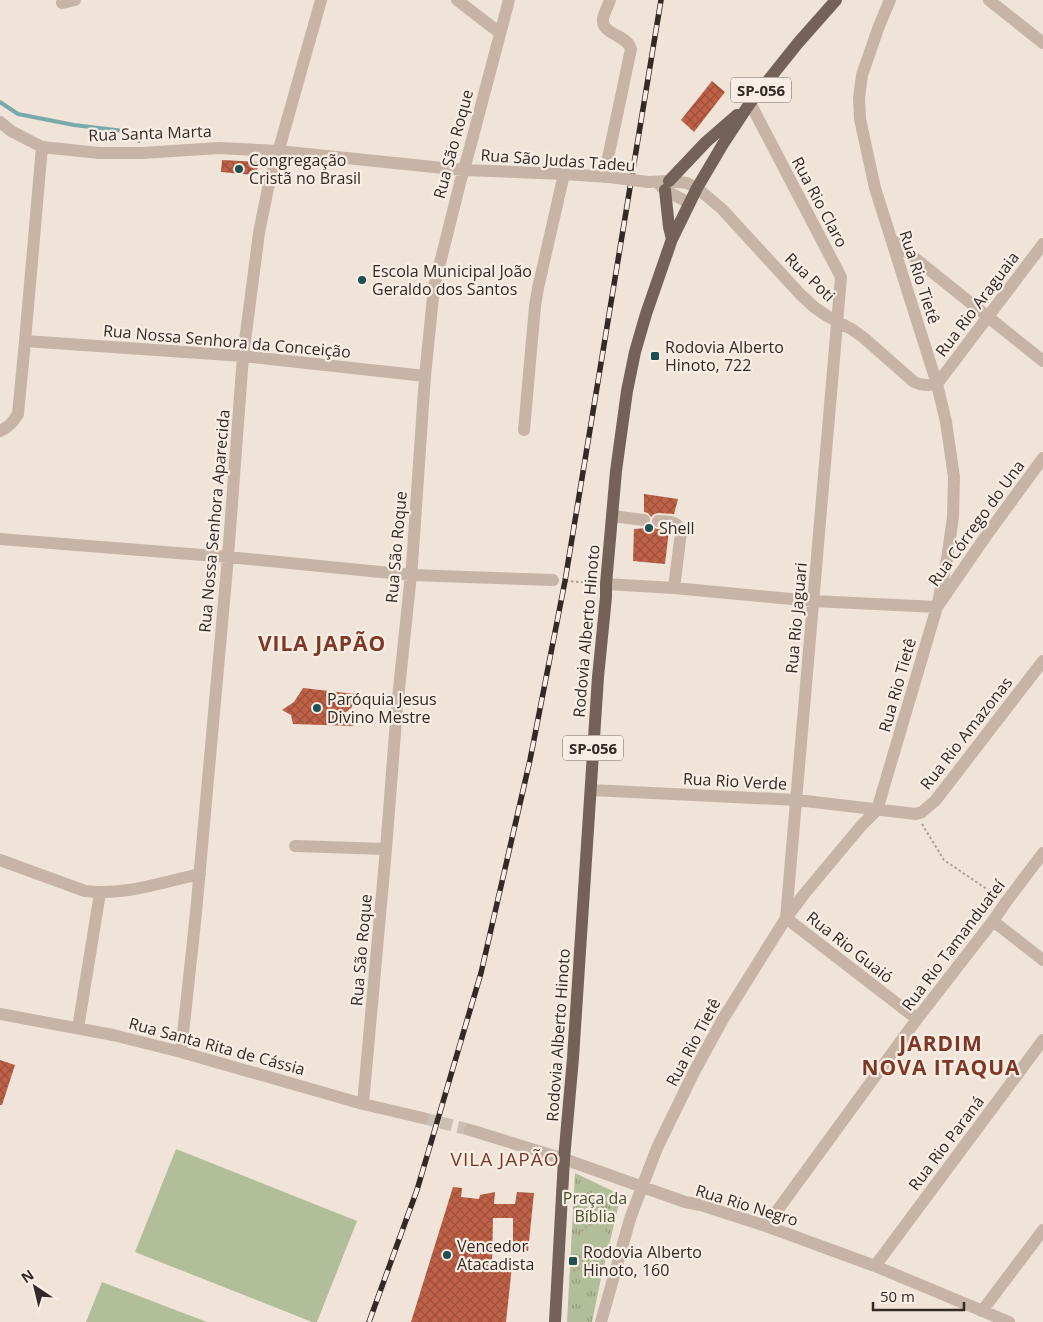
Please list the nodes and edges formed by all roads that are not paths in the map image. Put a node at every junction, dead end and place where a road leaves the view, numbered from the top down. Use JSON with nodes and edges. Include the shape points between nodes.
{"nodes":[{"id":1,"x":321,"y":0,"type":"edge"},
{"id":2,"x":457,"y":0,"type":"edge"},
{"id":3,"x":509,"y":0,"type":"edge"},
{"id":4,"x":610,"y":0,"type":"edge"},
{"id":5,"x":836,"y":0,"type":"edge"},
{"id":6,"x":890,"y":0,"type":"edge"},
{"id":7,"x":989,"y":0,"type":"edge"},
{"id":8,"x":500,"y":33,"type":"junction"},
{"id":9,"x":1043,"y":43,"type":"edge"},
{"id":10,"x":750,"y":104,"type":"junction"},
{"id":11,"x":0,"y":122,"type":"edge"},
{"id":12,"x":42,"y":147,"type":"junction"},
{"id":13,"x":278,"y":151,"type":"junction"},
{"id":14,"x":463,"y":170,"type":"junction"},
{"id":15,"x":564,"y":174,"type":"junction"},
{"id":16,"x":606,"y":177,"type":"junction"},
{"id":17,"x":660,"y":184,"type":"junction"},
{"id":18,"x":697,"y":188,"type":"junction"},
{"id":19,"x":689,"y":203,"type":"junction"},
{"id":20,"x":891,"y":238,"type":"junction"},
{"id":21,"x":672,"y":239,"type":"junction"},
{"id":22,"x":1043,"y":244,"type":"edge"},
{"id":23,"x":988,"y":316,"type":"junction"},
{"id":24,"x":838,"y":320,"type":"junction"},
{"id":25,"x":25,"y":341,"type":"junction"},
{"id":26,"x":244,"y":356,"type":"junction"},
{"id":27,"x":1043,"y":361,"type":"edge"},
{"id":28,"x":425,"y":376,"type":"junction"},
{"id":29,"x":937,"y":384,"type":"junction"},
{"id":30,"x":524,"y":430,"type":"dead end"},
{"id":31,"x":0,"y":431,"type":"edge"},
{"id":32,"x":1043,"y":458,"type":"edge"},
{"id":33,"x":612,"y":516,"type":"junction"},
{"id":34,"x":644,"y":520,"type":"dead end"},
{"id":35,"x":658,"y":522,"type":"dead end"},
{"id":36,"x":0,"y":540,"type":"edge"},
{"id":37,"x":228,"y":557,"type":"junction"},
{"id":38,"x":411,"y":575,"type":"junction"},
{"id":39,"x":553,"y":580,"type":"road end"},
{"id":40,"x":606,"y":584,"type":"junction"},
{"id":41,"x":674,"y":588,"type":"junction"},
{"id":42,"x":814,"y":601,"type":"junction"},
{"id":43,"x":937,"y":607,"type":"junction"},
{"id":44,"x":1043,"y":661,"type":"edge"},
{"id":45,"x":591,"y":790,"type":"junction"},
{"id":46,"x":797,"y":800,"type":"junction"},
{"id":47,"x":877,"y":810,"type":"junction"},
{"id":48,"x":296,"y":846,"type":"dead end"},
{"id":49,"x":386,"y":849,"type":"junction"},
{"id":50,"x":1043,"y":853,"type":"edge"},
{"id":51,"x":0,"y":860,"type":"edge"},
{"id":52,"x":200,"y":874,"type":"junction"},
{"id":53,"x":100,"y":893,"type":"junction"},
{"id":54,"x":786,"y":918,"type":"junction"},
{"id":55,"x":993,"y":921,"type":"junction"},
{"id":56,"x":1043,"y":960,"type":"edge"},
{"id":57,"x":0,"y":1014,"type":"edge"},
{"id":58,"x":917,"y":1019,"type":"junction"},
{"id":59,"x":78,"y":1028,"type":"junction"},
{"id":60,"x":1043,"y":1040,"type":"edge"},
{"id":61,"x":180,"y":1052,"type":"junction"},
{"id":62,"x":363,"y":1104,"type":"junction"},
{"id":63,"x":423,"y":1118,"type":"tunnel mouth"},
{"id":64,"x":470,"y":1130,"type":"tunnel mouth"},
{"id":65,"x":564,"y":1158,"type":"junction"},
{"id":66,"x":642,"y":1187,"type":"junction"},
{"id":67,"x":766,"y":1226,"type":"junction"},
{"id":68,"x":1043,"y":1230,"type":"edge"},
{"id":69,"x":875,"y":1266,"type":"junction"},
{"id":70,"x":982,"y":1311,"type":"junction"},
{"id":71,"x":555,"y":1322,"type":"edge"},
{"id":72,"x":601,"y":1322,"type":"edge"},
{"id":73,"x":1009,"y":1322,"type":"edge"}],
"edges":[{"from":1,"to":13,"type":"street","name":"Rua Nossa Senhora Aparecida"},
{"from":2,"to":8,"type":"street"},
{"from":3,"to":8,"type":"street","name":"Rua São Roque"},
{"from":4,"to":16,"type":"street","via":[[603,18],[605,27],[628,43],[631,49]]},
{"from":5,"to":10,"type":"main road","name":"Rodovia Alberto Hinoto","number":"SP-056"},
{"from":6,"to":20,"type":"street","name":"Rua Rio Tietê","via":[[862,75],[859,98],[864,142]]},
{"from":7,"to":9,"type":"street"},
{"from":8,"to":14,"type":"street","name":"Rua São Roque"},
{"from":10,"to":17,"type":"main road"},
{"from":10,"to":18,"type":"main road","name":"Rodovia Alberto Hinoto","number":"SP-056"},
{"from":10,"to":24,"type":"street","name":"Rua Rio Claro","via":[[841,277]]},
{"from":11,"to":12,"type":"street","name":"Rua Santa Marta"},
{"from":12,"to":13,"type":"street","name":"Rua Santa Marta","via":[[99,153],[219,148]]},
{"from":12,"to":25,"type":"street"},
{"from":13,"to":14,"type":"street","name":"Rua São Judas Tadeu"},
{"from":13,"to":26,"type":"street","name":"Rua Nossa Senhora Aparecida","via":[[259,232]]},
{"from":14,"to":15,"type":"street","name":"Rua São Judas Tadeu"},
{"from":14,"to":28,"type":"street","name":"Rua São Roque","via":[[434,287]]},
{"from":15,"to":16,"type":"street","name":"Rua São Judas Tadeu"},
{"from":15,"to":30,"type":"street","via":[[535,306]]},
{"from":16,"to":17,"type":"street","name":"Rua São Judas Tadeu","bridge":true},
{"from":17,"to":18,"type":"street","name":"Rua São Judas Tadeu","via":[[687,182]]},
{"from":17,"to":19,"type":"street","name":"Rua São Judas Tadeu"},
{"from":17,"to":21,"type":"main road"},
{"from":18,"to":19,"type":"main road","name":"Rodovia Alberto Hinoto","number":"SP-056"},
{"from":18,"to":24,"type":"street","name":"Rua Poti","via":[[722,209],[800,294],[827,316]]},
{"from":19,"to":21,"type":"main road","name":"Rodovia Alberto Hinoto","number":"SP-056"},
{"from":20,"to":23,"type":"street"},
{"from":20,"to":29,"type":"street","name":"Rua Rio Tietê"},
{"from":21,"to":33,"type":"main road","name":"Rodovia Alberto Hinoto","number":"SP-056","via":[[635,352],[627,391]]},
{"from":22,"to":23,"type":"street","name":"Rua Rio Araguaia"},
{"from":23,"to":27,"type":"street"},
{"from":23,"to":29,"type":"street","name":"Rua Rio Araguaia"},
{"from":24,"to":29,"type":"street","name":"Rua Poti","via":[[914,382],[927,386]]},
{"from":24,"to":42,"type":"street","name":"Rua Rio Jaguari"},
{"from":25,"to":26,"type":"street","name":"Rua Nossa Senhora da Conceição"},
{"from":25,"to":31,"type":"street","via":[[18,414]]},
{"from":26,"to":28,"type":"street","name":"Rua Nossa Senhora da Conceição"},
{"from":26,"to":37,"type":"street","name":"Rua Nossa Senhora Aparecida"},
{"from":28,"to":38,"type":"street","name":"Rua São Roque"},
{"from":29,"to":43,"type":"street","name":"Rua Rio Tietê","via":[[954,477],[953,517]]},
{"from":32,"to":43,"type":"street","name":"Rua Córrego do Una"},
{"from":33,"to":34,"type":"street"},
{"from":33,"to":40,"type":"main road","name":"Rodovia Alberto Hinoto","number":"SP-056"},
{"from":35,"to":41,"type":"street","via":[[674,522],[679,526]]},
{"from":36,"to":37,"type":"street"},
{"from":37,"to":38,"type":"street"},
{"from":37,"to":52,"type":"street","name":"Rua Nossa Senhora Aparecida"},
{"from":38,"to":39,"type":"street"},
{"from":38,"to":49,"type":"street","name":"Rua São Roque"},
{"from":40,"to":41,"type":"street"},
{"from":40,"to":45,"type":"main road","name":"Rodovia Alberto Hinoto","number":"SP-056"},
{"from":41,"to":42,"type":"street"},
{"from":42,"to":43,"type":"street"},
{"from":42,"to":46,"type":"street","name":"Rua Rio Jaguari"},
{"from":43,"to":47,"type":"street","name":"Rua Rio Tietê"},
{"from":44,"to":47,"type":"street","name":"Rua Rio Amazonas","via":[[935,801],[916,814]]},
{"from":45,"to":46,"type":"street","name":"Rua Rio Verde"},
{"from":45,"to":65,"type":"main road","name":"Rodovia Alberto Hinoto","number":"SP-056"},
{"from":46,"to":47,"type":"street","name":"Rua Rio Verde"},
{"from":46,"to":54,"type":"street","name":"Rua Rio Jaguari"},
{"from":47,"to":54,"type":"street","name":"Rua Rio Tietê"},
{"from":48,"to":49,"type":"street"},
{"from":49,"to":62,"type":"street","name":"Rua São Roque"},
{"from":50,"to":55,"type":"street","name":"Rua Rio Tamanduateí"},
{"from":51,"to":53,"type":"street","via":[[85,891]]},
{"from":52,"to":53,"type":"street","via":[[119,892]]},
{"from":52,"to":61,"type":"street","name":"Rua Nossa Senhora Aparecida"},
{"from":53,"to":59,"type":"street"},
{"from":54,"to":58,"type":"street","name":"Rua Rio Guaió"},
{"from":54,"to":66,"type":"street","name":"Rua Rio Tietê","via":[[698,1064],[657,1148]]},
{"from":55,"to":56,"type":"street"},
{"from":55,"to":58,"type":"street","name":"Rua Rio Tamanduateí"},
{"from":57,"to":59,"type":"street","name":"Rua Santa Rita de Cássia"},
{"from":58,"to":67,"type":"street","name":"Rua Rio Tamanduateí"},
{"from":59,"to":61,"type":"street","name":"Rua Santa Rita de Cássia"},
{"from":60,"to":69,"type":"street","name":"Rua Rio Paraná"},
{"from":61,"to":62,"type":"street","name":"Rua Santa Rita de Cássia"},
{"from":62,"to":63,"type":"street","name":"Rua Santa Rita de Cássia"},
{"from":64,"to":65,"type":"street","name":"Rua Rio Negro"},
{"from":65,"to":66,"type":"street","name":"Rua Rio Negro"},
{"from":65,"to":71,"type":"main road","name":"Rodovia Alberto Hinoto","number":"SP-056"},
{"from":66,"to":67,"type":"street","name":"Rua Rio Negro"},
{"from":66,"to":72,"type":"street","name":"Rua Rio Tietê"},
{"from":67,"to":69,"type":"street","name":"Rua Rio Negro"},
{"from":68,"to":70,"type":"street"},
{"from":69,"to":70,"type":"street","name":"Rua Rio Negro"},
{"from":70,"to":73,"type":"street","name":"Rua Rio Negro"}]}
